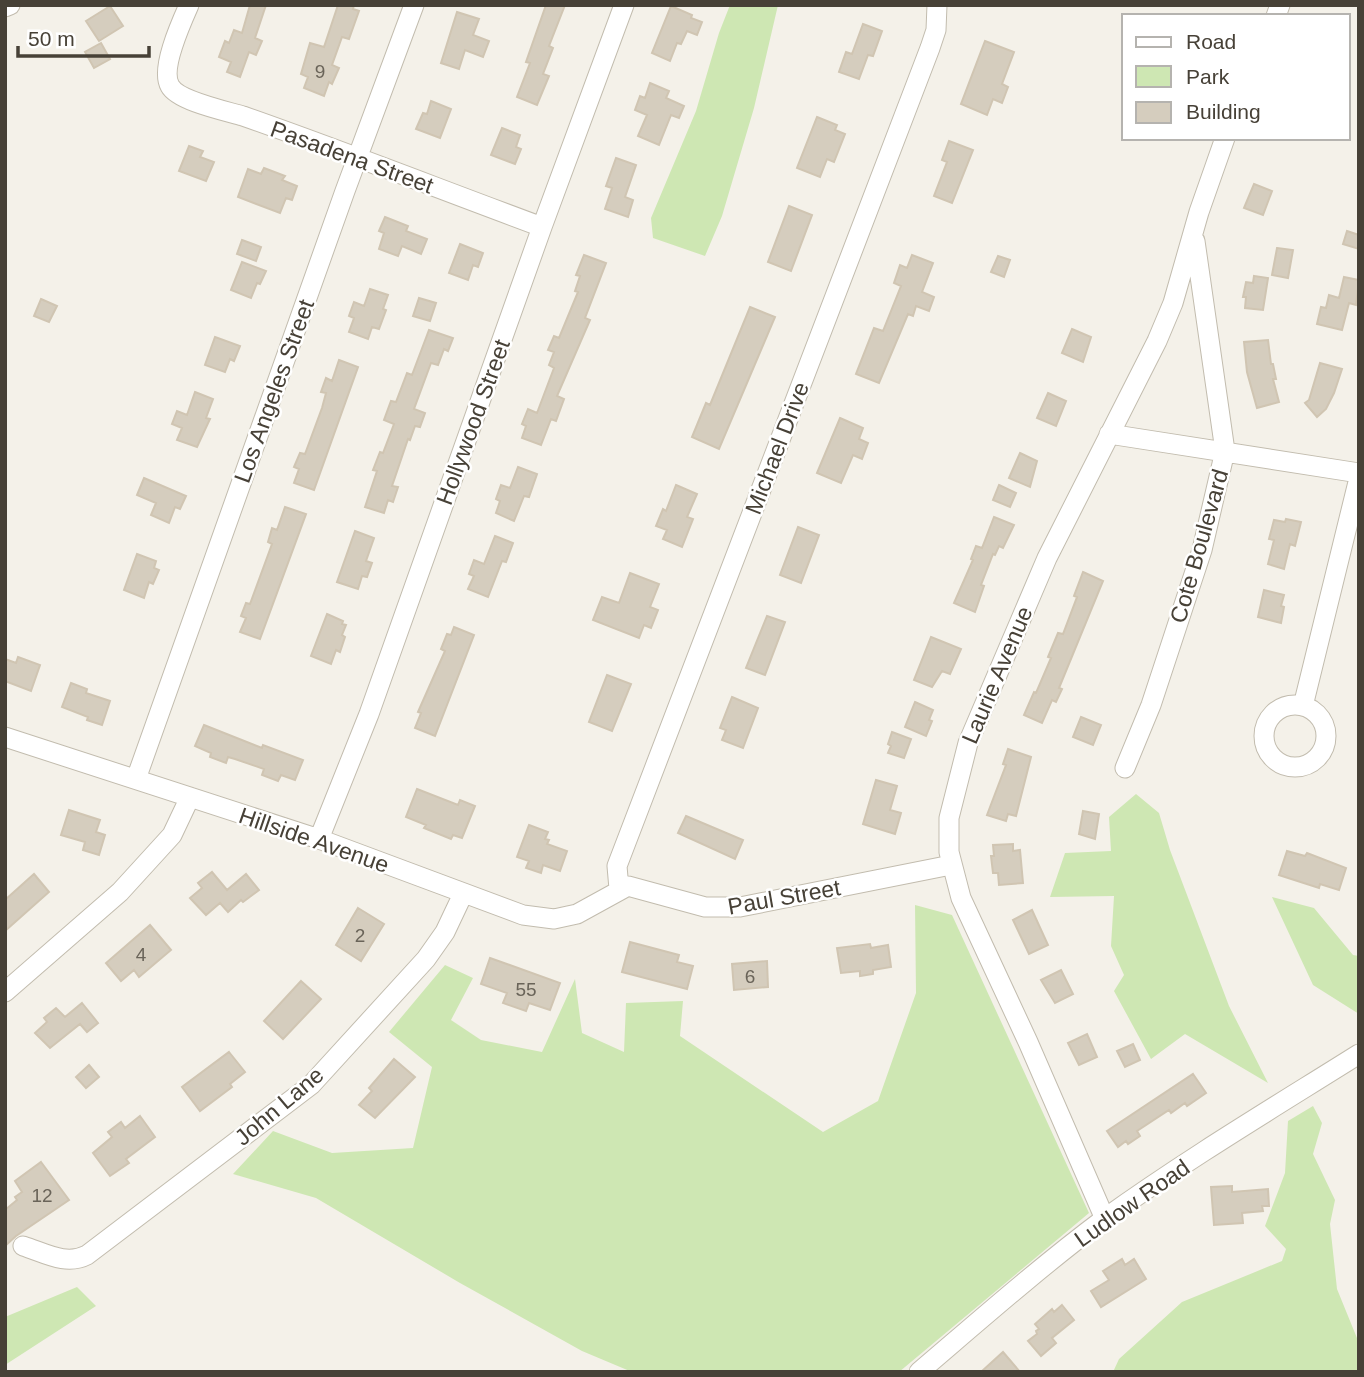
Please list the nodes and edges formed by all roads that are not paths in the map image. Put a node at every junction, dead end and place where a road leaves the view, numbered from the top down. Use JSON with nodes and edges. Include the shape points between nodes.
{"nodes":[{"id":1,"x":189,"y":5,"type":"edge"},
{"id":2,"x":414,"y":5,"type":"edge"},
{"id":3,"x":624,"y":5,"type":"edge"},
{"id":4,"x":937,"y":5,"type":"edge"},
{"id":5,"x":1224,"y":140,"type":"edge"},
{"id":6,"x":357,"y":157,"type":"junction"},
{"id":7,"x":542,"y":227,"type":"junction"},
{"id":8,"x":1194,"y":233,"type":"junction"},
{"id":9,"x":1109,"y":434,"type":"junction"},
{"id":10,"x":1225,"y":451,"type":"junction"},
{"id":11,"x":1359,"y":475,"type":"edge"},
{"id":12,"x":1303,"y":706,"type":"dead end"},
{"id":13,"x":5,"y":737,"type":"edge"},
{"id":14,"x":1125,"y":768,"type":"dead end"},
{"id":15,"x":136,"y":779,"type":"junction"},
{"id":16,"x":190,"y":797,"type":"junction"},
{"id":17,"x":319,"y":839,"type":"junction"},
{"id":18,"x":951,"y":865,"type":"junction"},
{"id":19,"x":619,"y":889,"type":"junction"},
{"id":20,"x":463,"y":894,"type":"junction"},
{"id":21,"x":5,"y":992,"type":"edge"},
{"id":22,"x":1357,"y":1058,"type":"edge"},
{"id":23,"x":1105,"y":1219,"type":"junction"},
{"id":24,"x":23,"y":1246,"type":"dead end"},
{"id":25,"x":919,"y":1372,"type":"edge"}],
"edges":[{"from":1,"to":6,"type":"street","name":"Pasadena Street","via":[[167,69],[175,92]]},
{"from":2,"to":6,"type":"street","name":"Los Angeles Street"},
{"from":3,"to":7,"type":"street","name":"Hollywood Street"},
{"from":4,"to":19,"type":"street","name":"Michael Drive","via":[[936,30],[925,60],[617,866]]},
{"from":5,"to":8,"type":"street","name":"Laurie Avenue"},
{"from":6,"to":7,"type":"street","name":"Pasadena Street"},
{"from":6,"to":15,"type":"street","name":"Los Angeles Street"},
{"from":7,"to":17,"type":"street","name":"Hollywood Street","via":[[378,690]]},
{"from":8,"to":9,"type":"street","name":"Laurie Avenue","via":[[1157,341]]},
{"from":8,"to":10,"type":"street","name":"Cote Boulevard"},
{"from":9,"to":10,"type":"street"},
{"from":9,"to":18,"type":"street","name":"Laurie Avenue","via":[[1047,558],[968,743],[949,818]]},
{"from":10,"to":11,"type":"street"},
{"from":10,"to":14,"type":"street","name":"Cote Boulevard","via":[[1202,550],[1151,705]]},
{"from":11,"to":12,"type":"street"},
{"from":13,"to":15,"type":"street","name":"Hillside Avenue"},
{"from":15,"to":16,"type":"street","name":"Hillside Avenue"},
{"from":16,"to":17,"type":"street","name":"Hillside Avenue"},
{"from":16,"to":21,"type":"street","via":[[172,835],[120,892]]},
{"from":17,"to":20,"type":"street","name":"Hillside Avenue"},
{"from":18,"to":19,"type":"street","name":"Paul Street","via":[[740,907],[705,907],[635,887]]},
{"from":18,"to":23,"type":"street","name":"Laurie Avenue","via":[[961,898]]},
{"from":19,"to":20,"type":"street","name":"Hillside Avenue","via":[[577,914],[554,919],[523,915]]},
{"from":20,"to":24,"type":"street","name":"John Lane","via":[[446,932],[426,959],[311,1084],[87,1255],[66,1261]]},
{"from":22,"to":23,"type":"street","name":"Ludlow Road"},
{"from":23,"to":25,"type":"street","name":"Ludlow Road"}]}
